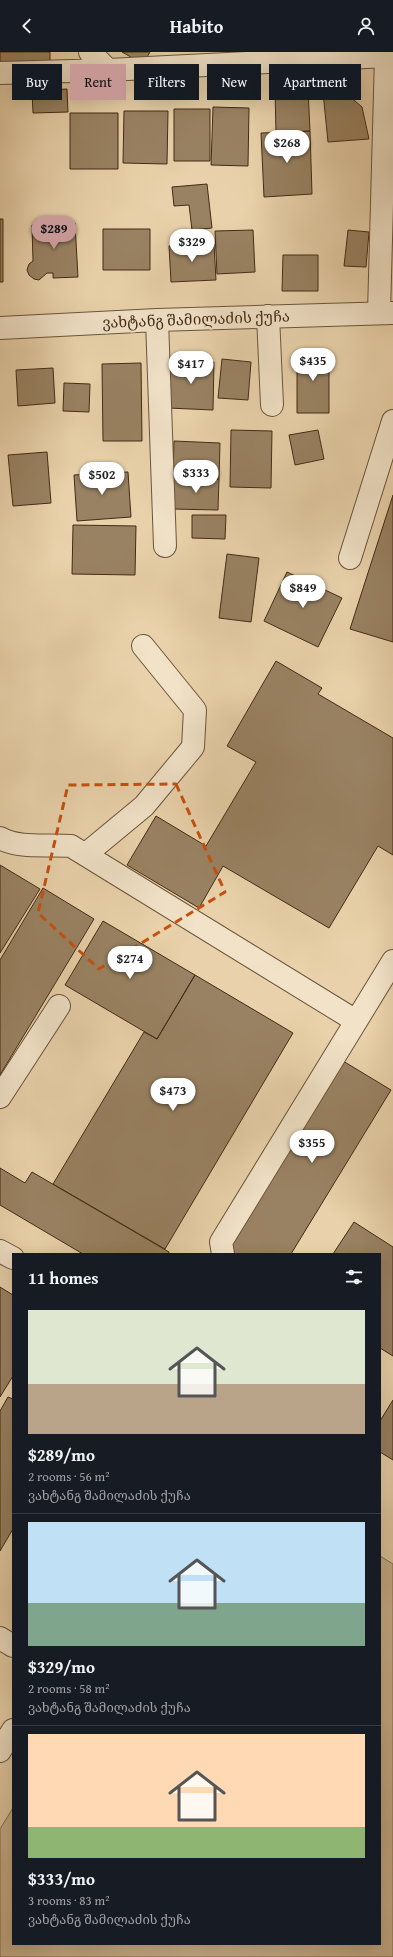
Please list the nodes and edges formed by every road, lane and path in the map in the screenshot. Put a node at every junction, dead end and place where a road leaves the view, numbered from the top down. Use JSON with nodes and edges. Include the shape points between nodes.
{"nodes":[{"id":1,"x":90,"y":52,"type":"edge"},
{"id":2,"x":385,"y":54,"type":"edge"},
{"id":3,"x":102,"y":64,"type":"edge"},
{"id":4,"x":126,"y":69,"type":"edge"},
{"id":5,"x":70,"y":71,"type":"edge"},
{"id":6,"x":0,"y":73,"type":"edge"},
{"id":7,"x":386,"y":313,"type":"edge"},
{"id":8,"x":268,"y":316,"type":"junction"},
{"id":9,"x":157,"y":320,"type":"junction"},
{"id":10,"x":0,"y":328,"type":"edge"},
{"id":11,"x":272,"y":405,"type":"dead end"},
{"id":12,"x":393,"y":421,"type":"edge"},
{"id":13,"x":164,"y":546,"type":"dead end"},
{"id":14,"x":350,"y":558,"type":"dead end"},
{"id":15,"x":144,"y":646,"type":"dead end"},
{"id":16,"x":0,"y":838,"type":"edge"},
{"id":17,"x":86,"y":854,"type":"junction"},
{"id":18,"x":393,"y":961,"type":"edge"},
{"id":19,"x":59,"y":1006,"type":"dead end"},
{"id":20,"x":356,"y":1021,"type":"junction"},
{"id":21,"x":0,"y":1097,"type":"edge"},
{"id":22,"x":0,"y":1250,"type":"edge"},
{"id":23,"x":223,"y":1253,"type":"edge"},
{"id":24,"x":12,"y":1257,"type":"edge"},
{"id":25,"x":0,"y":1638,"type":"edge"},
{"id":26,"x":12,"y":1645,"type":"edge"},
{"id":27,"x":12,"y":1732,"type":"edge"},
{"id":28,"x":0,"y":1751,"type":"edge"}],
"edges":[{"from":1,"to":3,"type":"street"},
{"from":2,"to":4,"type":"street"},
{"from":2,"to":7,"type":"street"},
{"from":5,"to":6,"type":"street"},
{"from":7,"to":8,"type":"street","name":"ვახტანგ შამილაძის ქუჩა"},
{"from":8,"to":9,"type":"street","name":"ვახტანგ შამილაძის ქუჩა"},
{"from":8,"to":11,"type":"street"},
{"from":9,"to":10,"type":"street","name":"ვახტანგ შამილაძის ქუჩა"},
{"from":9,"to":13,"type":"street"},
{"from":12,"to":14,"type":"street"},
{"from":15,"to":17,"type":"street","via":[[195,710],[193,747],[144,806]]},
{"from":16,"to":17,"type":"street","via":[[25,845],[71,846]]},
{"from":17,"to":20,"type":"street"},
{"from":18,"to":20,"type":"street"},
{"from":19,"to":21,"type":"street"},
{"from":20,"to":23,"type":"street","via":[[220,1242]]},
{"from":22,"to":24,"type":"street"},
{"from":25,"to":26,"type":"street"},
{"from":27,"to":28,"type":"street"}]}
